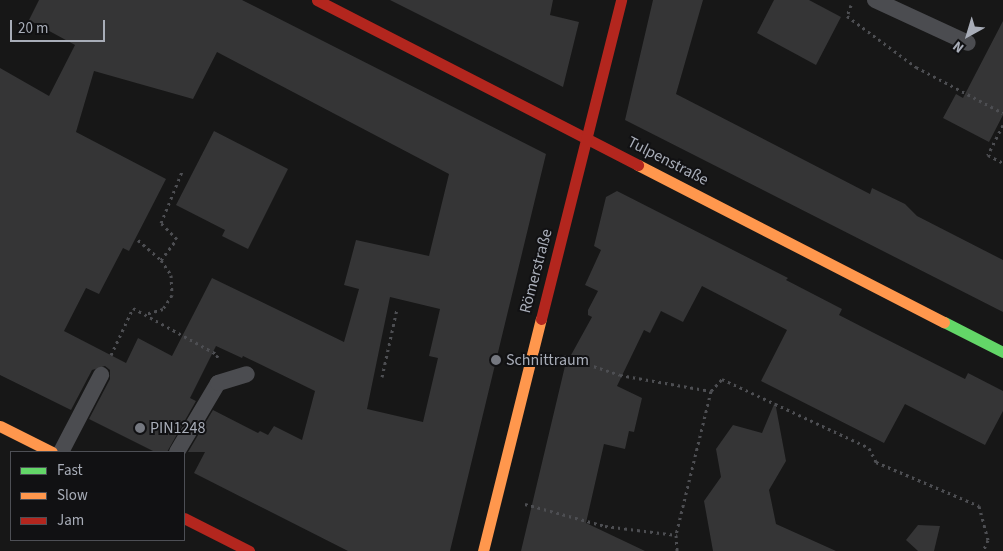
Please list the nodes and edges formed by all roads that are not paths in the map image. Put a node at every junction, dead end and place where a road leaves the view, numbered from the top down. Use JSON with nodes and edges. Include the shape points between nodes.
{"nodes":[{"id":1,"x":317,"y":0,"type":"edge"},
{"id":2,"x":621,"y":0,"type":"edge"},
{"id":3,"x":875,"y":0,"type":"edge"},
{"id":4,"x":968,"y":43,"type":"dead end"},
{"id":5,"x":588,"y":138,"type":"junction"},
{"id":6,"x":1003,"y":352,"type":"edge"},
{"id":7,"x":247,"y":374,"type":"dead end"},
{"id":8,"x":101,"y":376,"type":"road end"},
{"id":9,"x":0,"y":426,"type":"edge"},
{"id":10,"x":50,"y":451,"type":"edge"},
{"id":11,"x":62,"y":451,"type":"edge"},
{"id":12,"x":178,"y":451,"type":"edge"},
{"id":13,"x":185,"y":519,"type":"edge"},
{"id":14,"x":249,"y":551,"type":"edge"},
{"id":15,"x":483,"y":551,"type":"edge"}],
"edges":[{"from":1,"to":5,"type":"street","name":"Tulpenstraße"},
{"from":2,"to":5,"type":"street","name":"Römerstraße"},
{"from":3,"to":4,"type":"lane"},
{"from":5,"to":6,"type":"street","name":"Tulpenstraße"},
{"from":5,"to":15,"type":"street","name":"Römerstraße"},
{"from":7,"to":12,"type":"lane","via":[[218,383]]},
{"from":8,"to":11,"type":"lane"},
{"from":9,"to":10,"type":"street"},
{"from":13,"to":14,"type":"street"}]}
